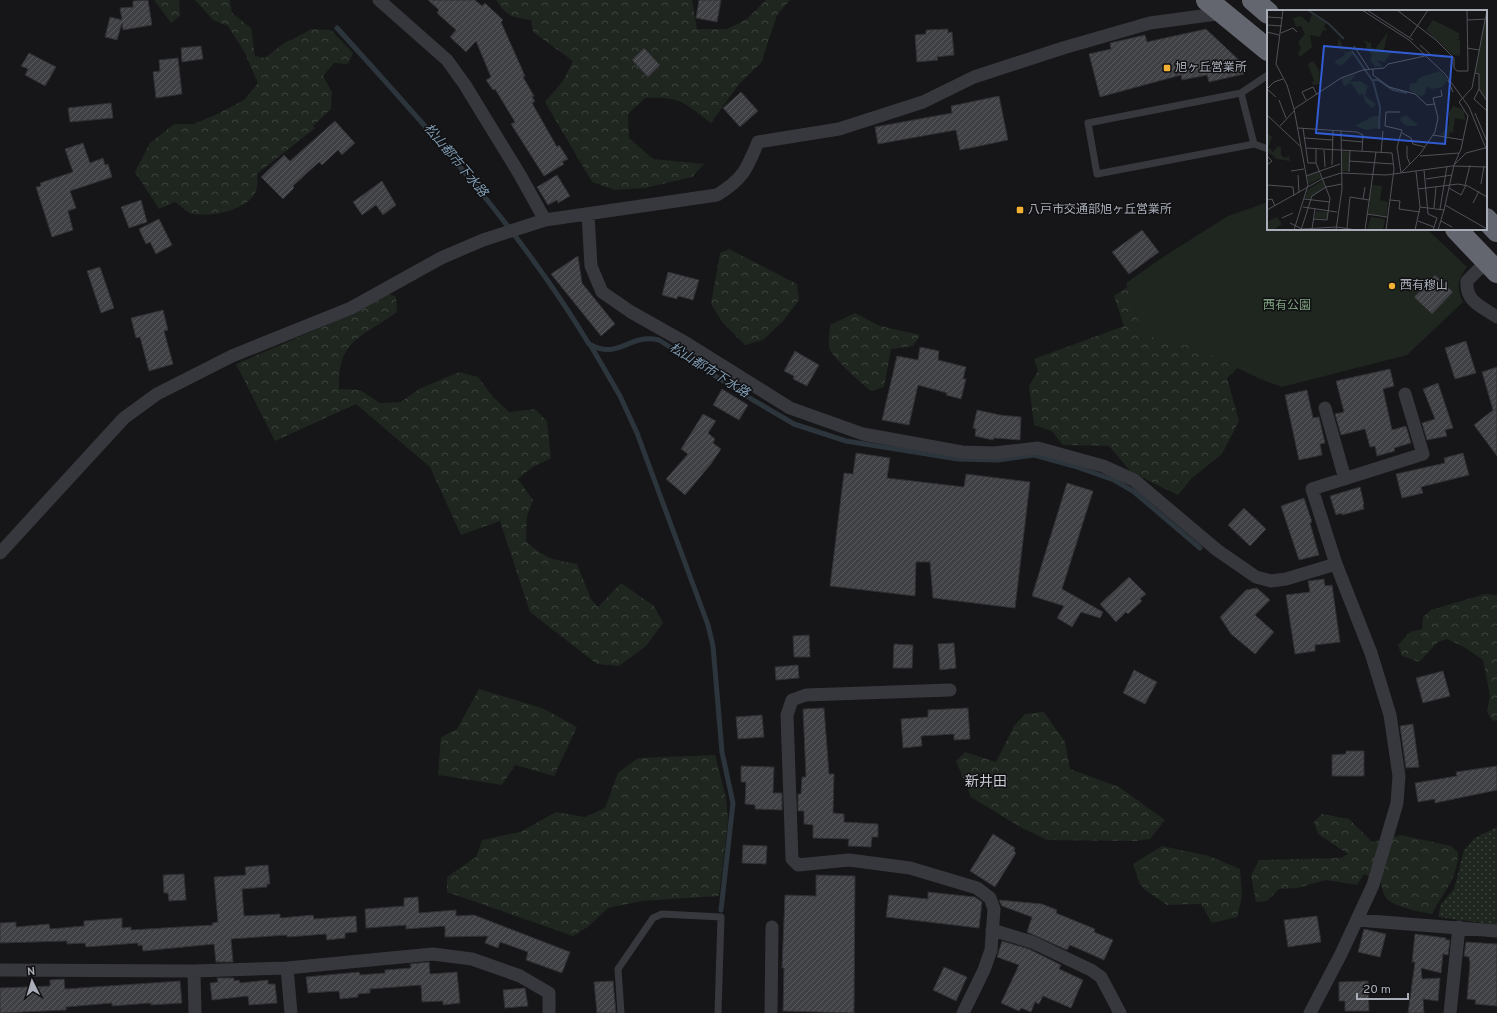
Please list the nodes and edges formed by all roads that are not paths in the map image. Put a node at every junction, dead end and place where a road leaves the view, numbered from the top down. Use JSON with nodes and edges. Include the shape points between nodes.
{"nodes":[{"id":1,"x":378,"y":0,"type":"edge"},
{"id":2,"x":1252,"y":0,"type":"edge"},
{"id":3,"x":1215,"y":6,"type":"edge"},
{"id":4,"x":1267,"y":12,"type":"edge"},
{"id":5,"x":1267,"y":49,"type":"edge"},
{"id":6,"x":1267,"y":76,"type":"edge"},
{"id":7,"x":1241,"y":93,"type":"junction"},
{"id":8,"x":1254,"y":144,"type":"junction"},
{"id":9,"x":1267,"y":149,"type":"edge"},
{"id":10,"x":588,"y":214,"type":"junction"},
{"id":11,"x":544,"y":220,"type":"junction"},
{"id":12,"x":1487,"y":220,"type":"edge"},
{"id":13,"x":1457,"y":230,"type":"edge"},
{"id":14,"x":1497,"y":230,"type":"edge"},
{"id":15,"x":1492,"y":266,"type":"edge"},
{"id":16,"x":1497,"y":317,"type":"edge"},
{"id":17,"x":1405,"y":394,"type":"dead end"},
{"id":18,"x":1325,"y":408,"type":"dead end"},
{"id":19,"x":1345,"y":479,"type":"junction"},
{"id":20,"x":0,"y":553,"type":"edge"},
{"id":21,"x":1336,"y":564,"type":"junction"},
{"id":22,"x":950,"y":690,"type":"dead end"},
{"id":23,"x":1356,"y":920,"type":"junction"},
{"id":24,"x":1459,"y":927,"type":"junction"},
{"id":25,"x":772,"y":928,"type":"dead end"},
{"id":26,"x":992,"y":930,"type":"junction"},
{"id":27,"x":1497,"y":931,"type":"edge"},
{"id":28,"x":287,"y":968,"type":"junction"},
{"id":29,"x":0,"y":970,"type":"edge"},
{"id":30,"x":194,"y":971,"type":"junction"},
{"id":31,"x":194,"y":1013,"type":"edge"},
{"id":32,"x":291,"y":1013,"type":"edge"},
{"id":33,"x":549,"y":1013,"type":"edge"},
{"id":34,"x":621,"y":1013,"type":"edge"},
{"id":35,"x":718,"y":1013,"type":"edge"},
{"id":36,"x":771,"y":1013,"type":"edge"},
{"id":37,"x":963,"y":1013,"type":"edge"},
{"id":38,"x":1120,"y":1013,"type":"edge"},
{"id":39,"x":1310,"y":1013,"type":"edge"},
{"id":40,"x":1450,"y":1013,"type":"edge"}],
"edges":[{"from":1,"to":11,"type":"street","via":[[447,60],[520,175]]},
{"from":2,"to":4,"type":"highway"},
{"from":3,"to":5,"type":"highway"},
{"from":3,"to":10,"type":"street","via":[[1063,48],[974,77],[923,102],[839,129],[758,142],[747,170],[732,186],[717,195]]},
{"from":6,"to":7,"type":"lane"},
{"from":7,"to":8,"type":"lane"},
{"from":7,"to":8,"type":"lane","via":[[1088,123],[1097,174]]},
{"from":8,"to":9,"type":"lane"},
{"from":10,"to":11,"type":"street"},
{"from":10,"to":21,"type":"street","via":[[591,266],[602,292],[790,408],[871,436],[962,452],[994,453],[1038,448],[1103,466],[1134,480],[1217,550],[1256,577],[1271,581],[1286,579]]},
{"from":11,"to":20,"type":"street","via":[[482,240],[448,255],[351,308],[232,356],[157,394],[124,418]]},
{"from":12,"to":14,"type":"highway"},
{"from":13,"to":15,"type":"highway"},
{"from":15,"to":16,"type":"street","via":[[1468,281],[1467,292],[1475,304]]},
{"from":17,"to":19,"type":"street","via":[[1423,454]]},
{"from":18,"to":19,"type":"street"},
{"from":19,"to":21,"type":"street","via":[[1312,489]]},
{"from":21,"to":23,"type":"street","via":[[1371,653],[1390,715],[1399,776],[1397,803],[1373,885]]},
{"from":22,"to":26,"type":"street","via":[[806,695],[792,700],[788,715],[792,859],[798,864],[849,860],[910,868],[978,888],[990,898],[994,909]]},
{"from":23,"to":24,"type":"street"},
{"from":23,"to":39,"type":"street"},
{"from":24,"to":27,"type":"street"},
{"from":24,"to":40,"type":"street"},
{"from":25,"to":36,"type":"street"},
{"from":26,"to":37,"type":"street","via":[[984,970]]},
{"from":26,"to":38,"type":"street","via":[[1032,942],[1091,970],[1101,977]]},
{"from":28,"to":30,"type":"street"},
{"from":28,"to":32,"type":"street"},
{"from":28,"to":33,"type":"street","via":[[433,954],[472,959],[520,976],[549,993]]},
{"from":29,"to":30,"type":"street"},
{"from":30,"to":31,"type":"street"},
{"from":34,"to":35,"type":"lane","via":[[618,969],[653,918],[662,914],[722,917]]}]}
